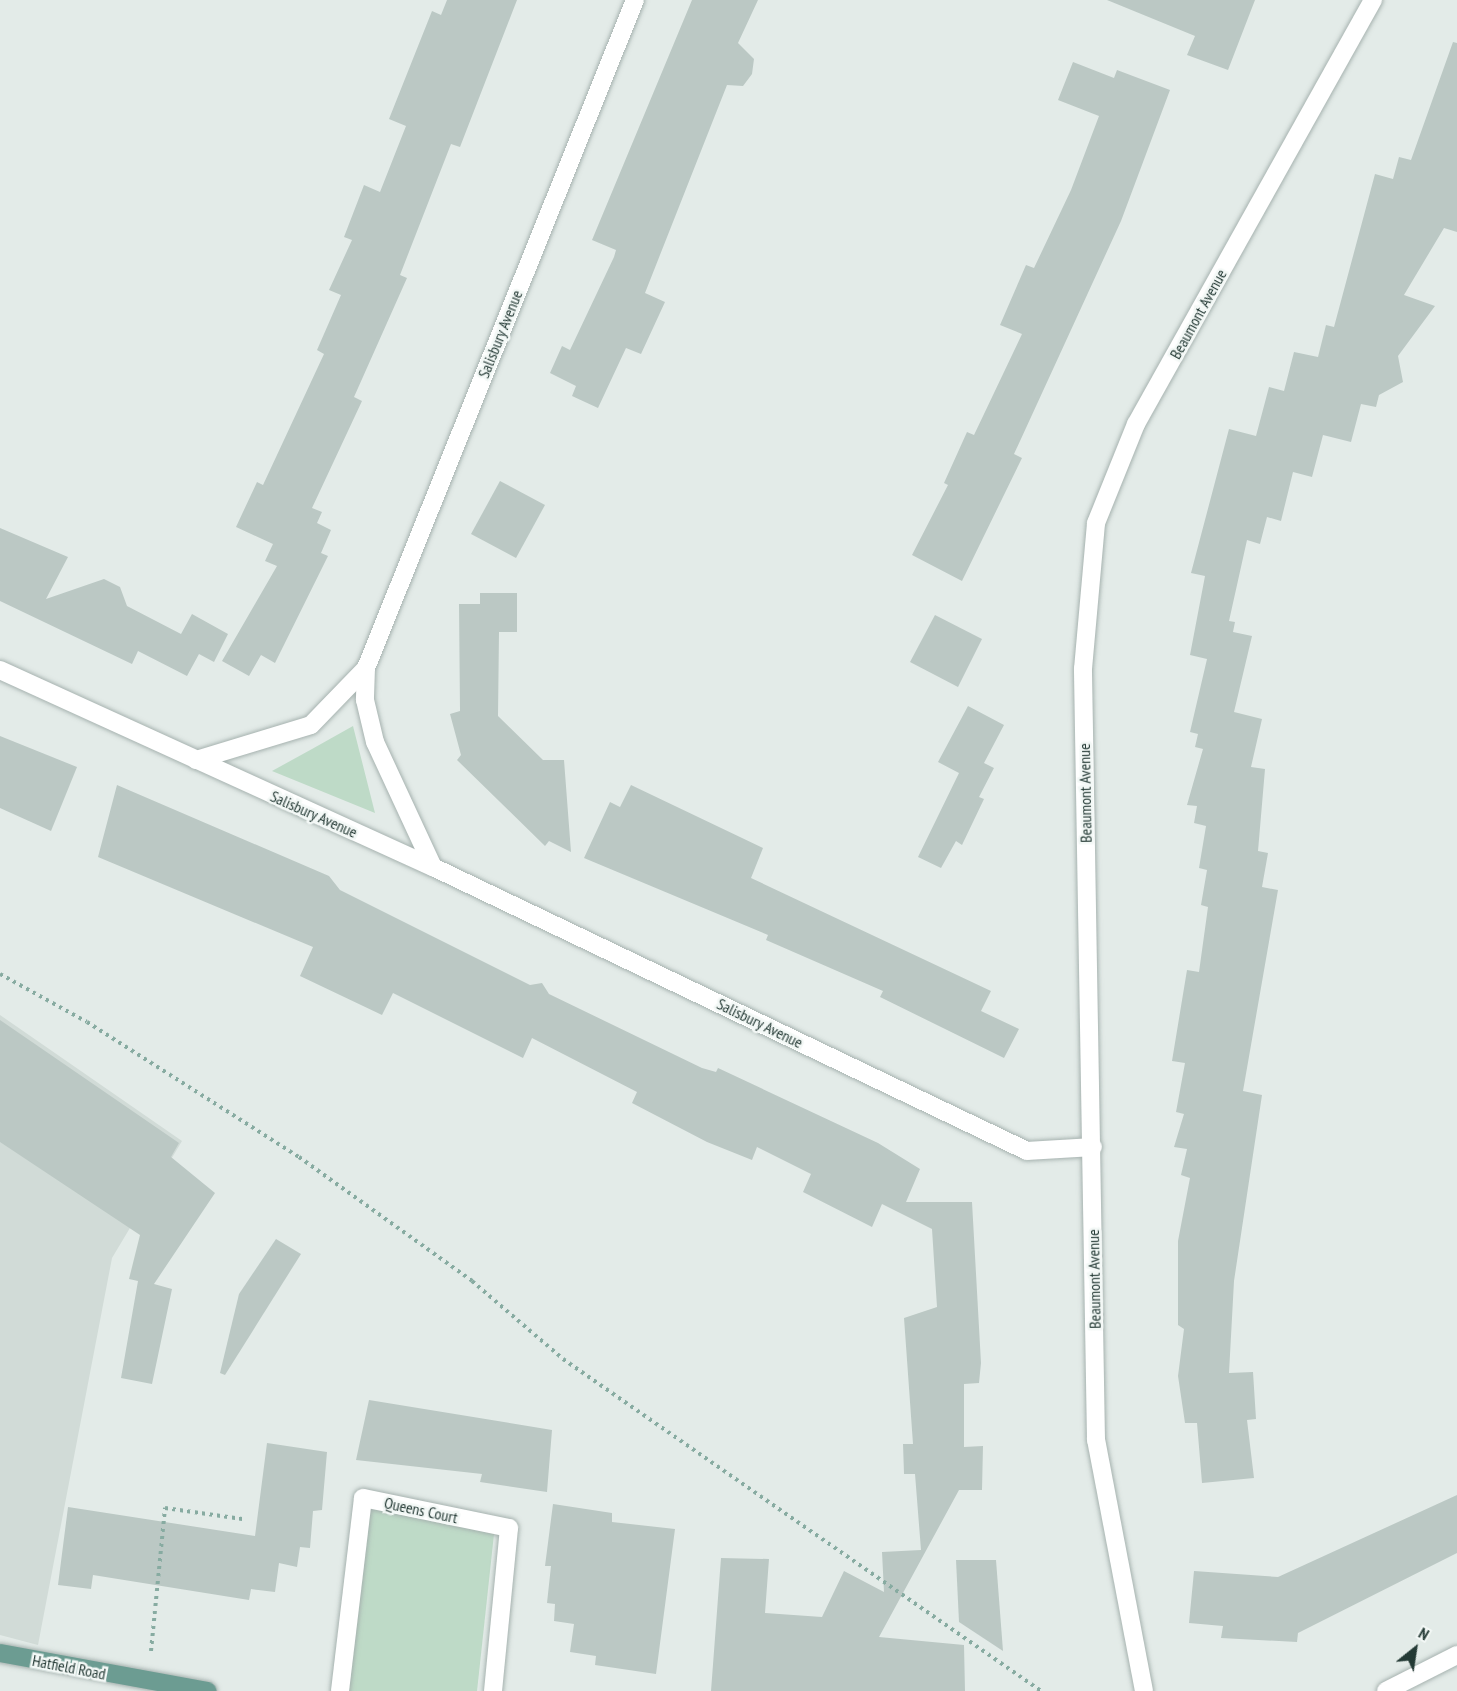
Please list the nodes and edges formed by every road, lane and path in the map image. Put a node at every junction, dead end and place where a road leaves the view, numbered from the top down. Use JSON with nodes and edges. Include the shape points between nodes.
{"nodes":[{"id":1,"x":635,"y":0,"type":"edge"},
{"id":2,"x":1373,"y":0,"type":"edge"},
{"id":3,"x":366,"y":668,"type":"junction"},
{"id":4,"x":0,"y":670,"type":"edge"},
{"id":5,"x":196,"y":760,"type":"junction"},
{"id":6,"x":433,"y":867,"type":"junction"},
{"id":7,"x":0,"y":974,"type":"edge"},
{"id":8,"x":1093,"y":1147,"type":"junction"},
{"id":9,"x":242,"y":1519,"type":"dead end"},
{"id":10,"x":1141,"y":1652,"type":"junction"},
{"id":11,"x":0,"y":1653,"type":"edge"},
{"id":12,"x":1457,"y":1655,"type":"edge"},
{"id":13,"x":149,"y":1682,"type":"junction"},
{"id":14,"x":208,"y":1691,"type":"edge"},
{"id":15,"x":339,"y":1691,"type":"edge"},
{"id":16,"x":494,"y":1691,"type":"edge"},
{"id":17,"x":1041,"y":1691,"type":"edge"},
{"id":18,"x":1144,"y":1691,"type":"edge"},
{"id":19,"x":1157,"y":1691,"type":"edge"},
{"id":20,"x":1386,"y":1691,"type":"edge"}],
"edges":[{"from":1,"to":3,"type":"street","name":"Salisbury Avenue"},
{"from":2,"to":8,"type":"street","name":"Beaumont Avenue","via":[[1136,424],[1096,523],[1083,669]]},
{"from":3,"to":5,"type":"street","name":"Salisbury Avenue","via":[[311,725]]},
{"from":3,"to":6,"type":"street","name":"Salisbury Avenue","via":[[375,742]]},
{"from":4,"to":5,"type":"street","name":"Salisbury Avenue"},
{"from":5,"to":6,"type":"street","name":"Salisbury Avenue"},
{"from":6,"to":8,"type":"street","name":"Salisbury Avenue","via":[[1027,1151]]},
{"from":7,"to":17,"type":"path","via":[[87,1022],[299,1157],[472,1281],[563,1359]]},
{"from":8,"to":10,"type":"street","name":"Beaumont Avenue","via":[[1096,1440]]},
{"from":9,"to":13,"type":"path","via":[[165,1508]]},
{"from":10,"to":18,"type":"street","name":"Beaumont Avenue"},
{"from":10,"to":19,"type":"street","name":"Beaumont Avenue"},
{"from":11,"to":13,"type":"main road","name":"Hatfield Road"},
{"from":12,"to":20,"type":"street"},
{"from":13,"to":14,"type":"main road","name":"Hatfield Road"},
{"from":15,"to":16,"type":"street","name":"Queens Court","via":[[363,1498],[509,1528]]}]}
